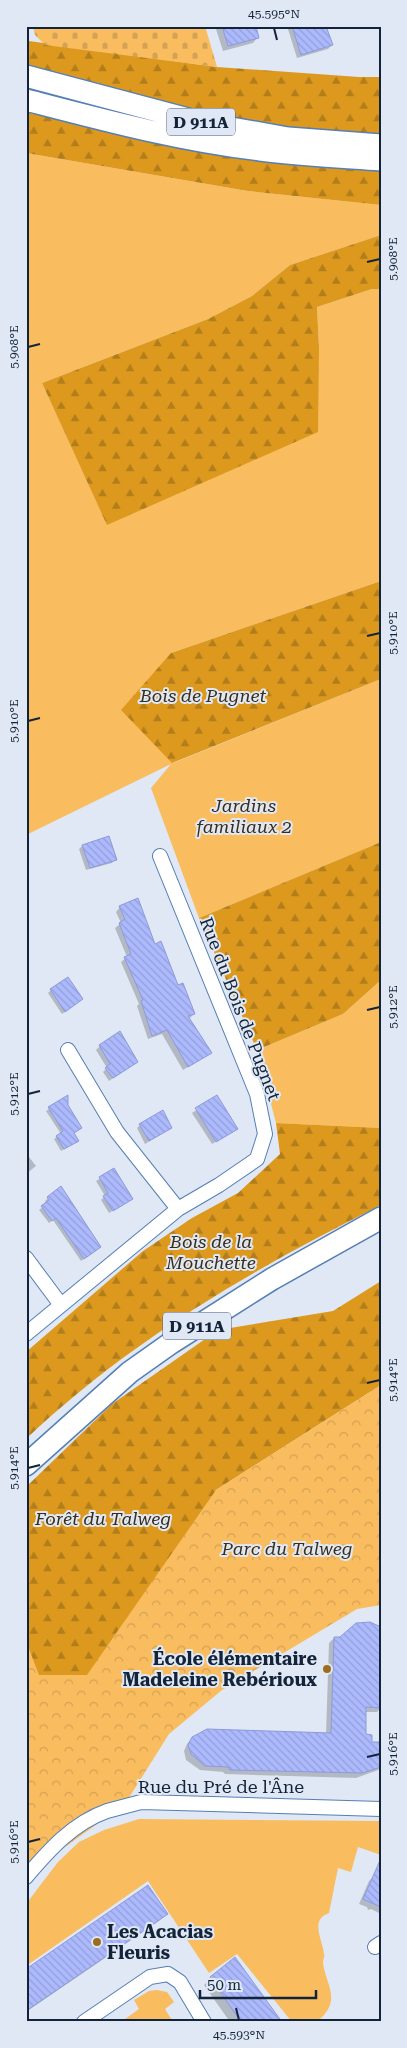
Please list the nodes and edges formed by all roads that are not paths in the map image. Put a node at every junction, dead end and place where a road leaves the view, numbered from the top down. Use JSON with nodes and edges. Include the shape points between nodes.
{"nodes":[{"id":1,"x":26,"y":76,"type":"edge"},
{"id":2,"x":26,"y":100,"type":"edge"},
{"id":3,"x":381,"y":145,"type":"edge"},
{"id":4,"x":381,"y":160,"type":"edge"},
{"id":5,"x":160,"y":856,"type":"dead end"},
{"id":6,"x":68,"y":1050,"type":"dead end"},
{"id":7,"x":178,"y":1208,"type":"junction"},
{"id":8,"x":381,"y":1218,"type":"edge"},
{"id":9,"x":26,"y":1258,"type":"edge"},
{"id":10,"x":61,"y":1305,"type":"junction"},
{"id":11,"x":26,"y":1334,"type":"edge"},
{"id":12,"x":28,"y":1464,"type":"edge"},
{"id":13,"x":381,"y":1809,"type":"edge"},
{"id":14,"x":26,"y":1877,"type":"edge"},
{"id":15,"x":84,"y":2022,"type":"edge"},
{"id":16,"x":204,"y":2022,"type":"edge"}],
"edges":[{"from":1,"to":3,"type":"main road","number":"D 911A","via":[[204,123],[288,138]]},
{"from":2,"to":4,"type":"main road","number":"D 911A","via":[[258,150]]},
{"from":5,"to":7,"type":"street","name":"Rue du Bois de Pugnet","via":[[257,1094],[265,1134],[257,1159]]},
{"from":6,"to":7,"type":"street","via":[[116,1132]]},
{"from":7,"to":10,"type":"street","name":"Rue du Bois de Pugnet"},
{"from":8,"to":12,"type":"main road","number":"D 911A","via":[[281,1274],[171,1342],[130,1372]]},
{"from":9,"to":10,"type":"street"},
{"from":10,"to":11,"type":"street","name":"Rue du Bois de Pugnet"},
{"from":13,"to":14,"type":"street","name":"Rue du Pré de l'Âne","via":[[141,1802],[105,1812],[77,1826],[53,1846]]},
{"from":15,"to":16,"type":"street","via":[[150,1976],[168,1974],[180,1982]]}]}
